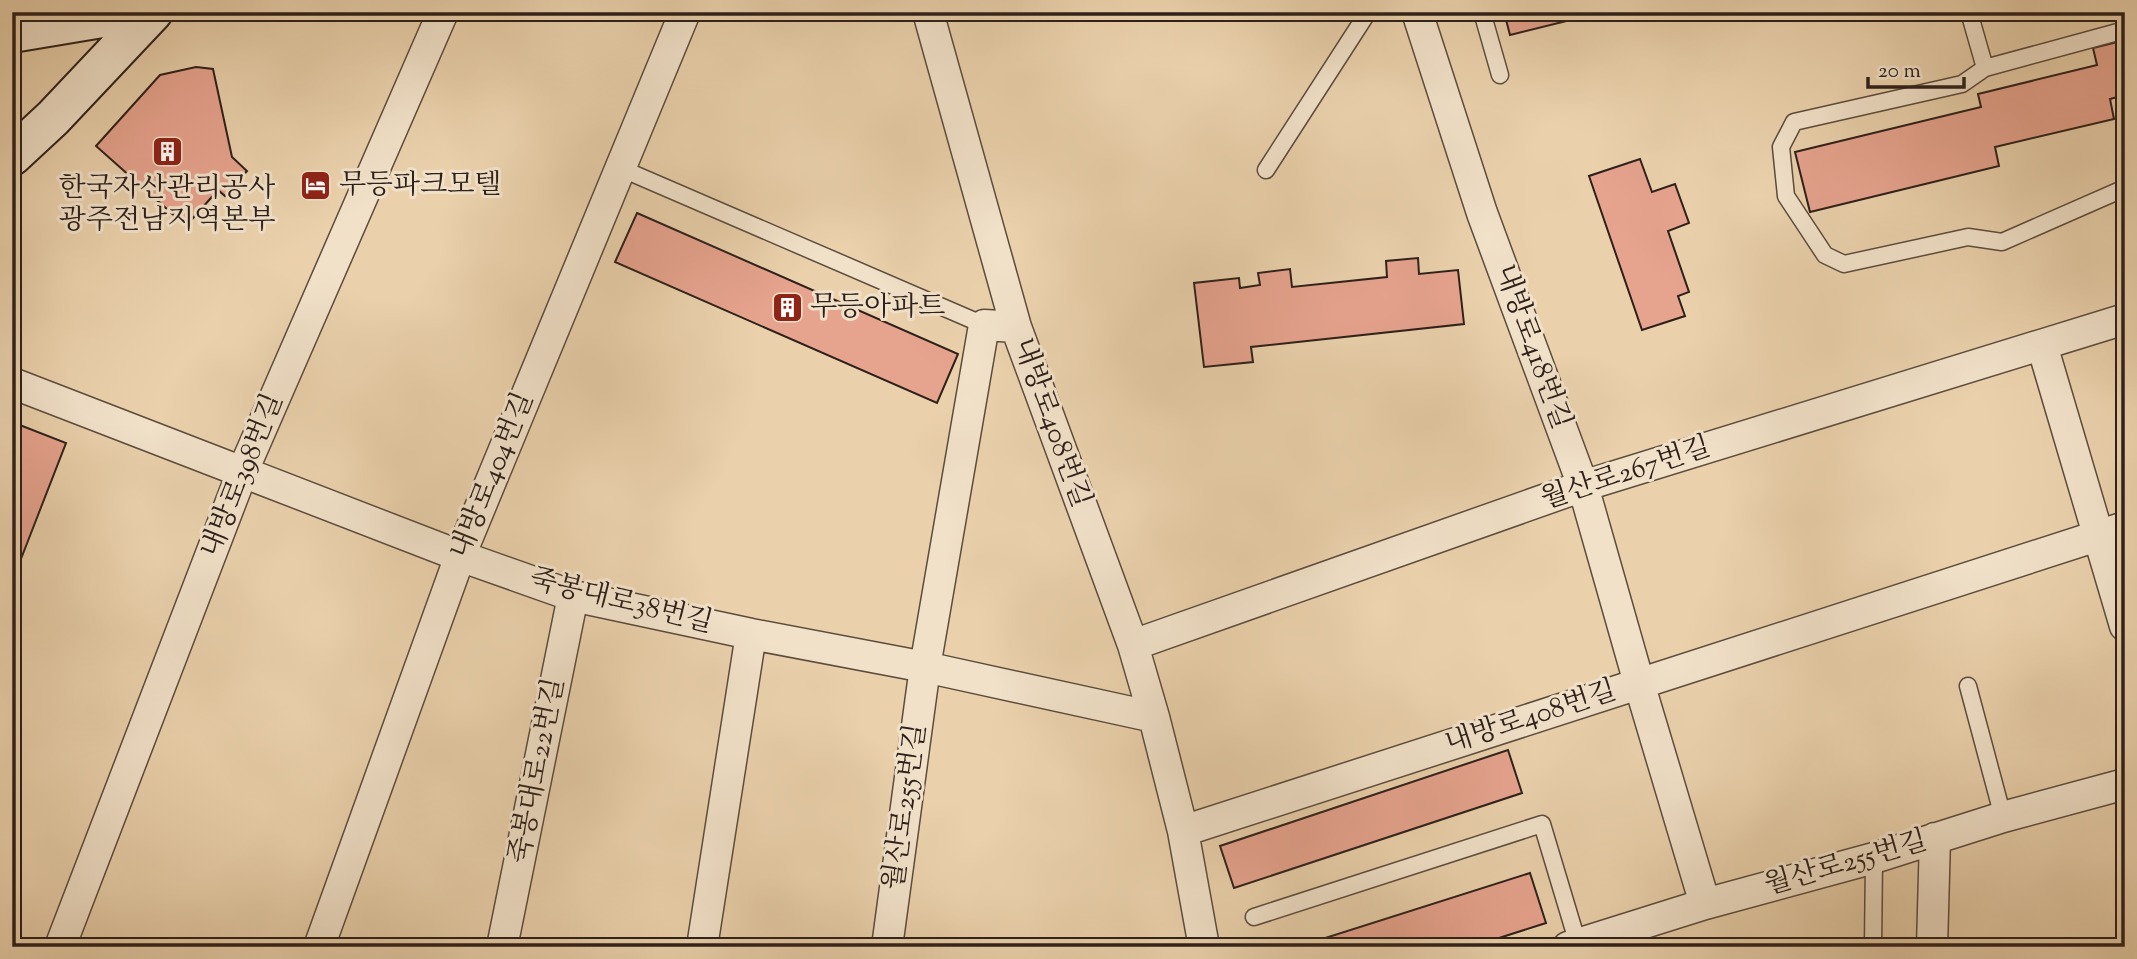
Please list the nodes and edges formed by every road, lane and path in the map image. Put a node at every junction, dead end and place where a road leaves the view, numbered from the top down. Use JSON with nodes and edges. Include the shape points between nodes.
{"nodes":[{"id":1,"x":138,"y":12,"type":"edge"},
{"id":2,"x":153,"y":12,"type":"edge"},
{"id":3,"x":443,"y":12,"type":"edge"},
{"id":4,"x":685,"y":12,"type":"edge"},
{"id":5,"x":928,"y":12,"type":"edge"},
{"id":6,"x":1368,"y":12,"type":"edge"},
{"id":7,"x":1417,"y":12,"type":"edge"},
{"id":8,"x":1482,"y":12,"type":"edge"},
{"id":9,"x":1969,"y":12,"type":"edge"},
{"id":10,"x":2125,"y":30,"type":"edge"},
{"id":11,"x":12,"y":33,"type":"edge"},
{"id":12,"x":1985,"y":68,"type":"junction"},
{"id":13,"x":1500,"y":75,"type":"dead end"},
{"id":14,"x":12,"y":156,"type":"edge"},
{"id":15,"x":620,"y":167,"type":"junction"},
{"id":16,"x":1266,"y":170,"type":"dead end"},
{"id":17,"x":2125,"y":188,"type":"edge"},
{"id":18,"x":2125,"y":318,"type":"edge"},
{"id":19,"x":984,"y":325,"type":"junction"},
{"id":20,"x":1016,"y":327,"type":"junction"},
{"id":21,"x":2042,"y":345,"type":"junction"},
{"id":22,"x":12,"y":383,"type":"edge"},
{"id":23,"x":242,"y":472,"type":"junction"},
{"id":24,"x":1583,"y":486,"type":"junction"},
{"id":25,"x":2111,"y":531,"type":"edge"},
{"id":26,"x":460,"y":556,"type":"junction"},
{"id":27,"x":573,"y":596,"type":"junction"},
{"id":28,"x":2125,"y":626,"type":"edge"},
{"id":29,"x":751,"y":634,"type":"junction"},
{"id":30,"x":1133,"y":645,"type":"junction"},
{"id":31,"x":925,"y":667,"type":"junction"},
{"id":32,"x":1639,"y":683,"type":"junction"},
{"id":33,"x":1968,"y":686,"type":"dead end"},
{"id":34,"x":1154,"y":717,"type":"junction"},
{"id":35,"x":2125,"y":784,"type":"edge"},
{"id":36,"x":2003,"y":817,"type":"junction"},
{"id":37,"x":1183,"y":831,"type":"junction"},
{"id":38,"x":1935,"y":838,"type":"junction"},
{"id":39,"x":1874,"y":858,"type":"junction"},
{"id":40,"x":1705,"y":904,"type":"junction"},
{"id":41,"x":1254,"y":917,"type":"dead end"},
{"id":42,"x":1573,"y":945,"type":"edge"},
{"id":43,"x":60,"y":947,"type":"edge"},
{"id":44,"x":319,"y":947,"type":"edge"},
{"id":45,"x":502,"y":947,"type":"edge"},
{"id":46,"x":702,"y":947,"type":"edge"},
{"id":47,"x":887,"y":947,"type":"edge"},
{"id":48,"x":1203,"y":947,"type":"edge"},
{"id":49,"x":1873,"y":947,"type":"edge"},
{"id":50,"x":1932,"y":947,"type":"edge"}],
"edges":[{"from":1,"to":11,"type":"street"},
{"from":2,"to":14,"type":"street"},
{"from":3,"to":23,"type":"street","name":"내방로398번길"},
{"from":4,"to":15,"type":"street","name":"내방로404번길"},
{"from":5,"to":20,"type":"street","name":"내방로408번길"},
{"from":6,"to":16,"type":"lane"},
{"from":7,"to":24,"type":"street","name":"내방로418번길","via":[[1482,213]]},
{"from":8,"to":13,"type":"lane"},
{"from":9,"to":12,"type":"lane"},
{"from":10,"to":12,"type":"lane"},
{"from":12,"to":17,"type":"lane","via":[[1962,84],[1794,122],[1781,147],[1786,196],[1825,255],[1844,264],[1968,237],[2001,242]]},
{"from":15,"to":19,"type":"lane"},
{"from":15,"to":26,"type":"street","name":"내방로404번길"},
{"from":18,"to":21,"type":"street","name":"월산로267번길"},
{"from":19,"to":20,"type":"street"},
{"from":19,"to":31,"type":"street"},
{"from":20,"to":30,"type":"street","name":"내방로408번길"},
{"from":21,"to":24,"type":"street","name":"월산로267번길"},
{"from":21,"to":25,"type":"street"},
{"from":22,"to":23,"type":"street","name":"죽봉대로38번길"},
{"from":23,"to":26,"type":"street","name":"죽봉대로38번길"},
{"from":23,"to":43,"type":"street","name":"내방로398번길"},
{"from":24,"to":30,"type":"street","name":"월산로267번길"},
{"from":24,"to":32,"type":"street","name":"내방로418번길"},
{"from":25,"to":28,"type":"street"},
{"from":25,"to":32,"type":"street"},
{"from":26,"to":27,"type":"street","name":"죽봉대로38번길"},
{"from":26,"to":44,"type":"street","name":"내방로404번길"},
{"from":27,"to":29,"type":"street","name":"죽봉대로38번길"},
{"from":27,"to":45,"type":"street","name":"죽봉대로22번길"},
{"from":29,"to":31,"type":"street","name":"죽봉대로38번길"},
{"from":29,"to":46,"type":"street"},
{"from":30,"to":34,"type":"street","name":"내방로408번길"},
{"from":31,"to":34,"type":"street","name":"죽봉대로38번길"},
{"from":31,"to":47,"type":"street","name":"월산로255번길"},
{"from":32,"to":37,"type":"street","name":"내방로408번길"},
{"from":32,"to":40,"type":"street","name":"내방로418번길"},
{"from":33,"to":36,"type":"lane"},
{"from":34,"to":37,"type":"street","name":"내방로408번길"},
{"from":35,"to":36,"type":"street","name":"월산로255번길"},
{"from":36,"to":38,"type":"street","name":"월산로255번길"},
{"from":37,"to":48,"type":"street","name":"내방로408번길"},
{"from":38,"to":39,"type":"street","name":"월산로255번길"},
{"from":38,"to":50,"type":"street"},
{"from":39,"to":40,"type":"street","name":"월산로255번길"},
{"from":39,"to":49,"type":"lane"},
{"from":40,"to":42,"type":"street","name":"월산로255번길"},
{"from":41,"to":42,"type":"lane","via":[[1542,824]]}]}
